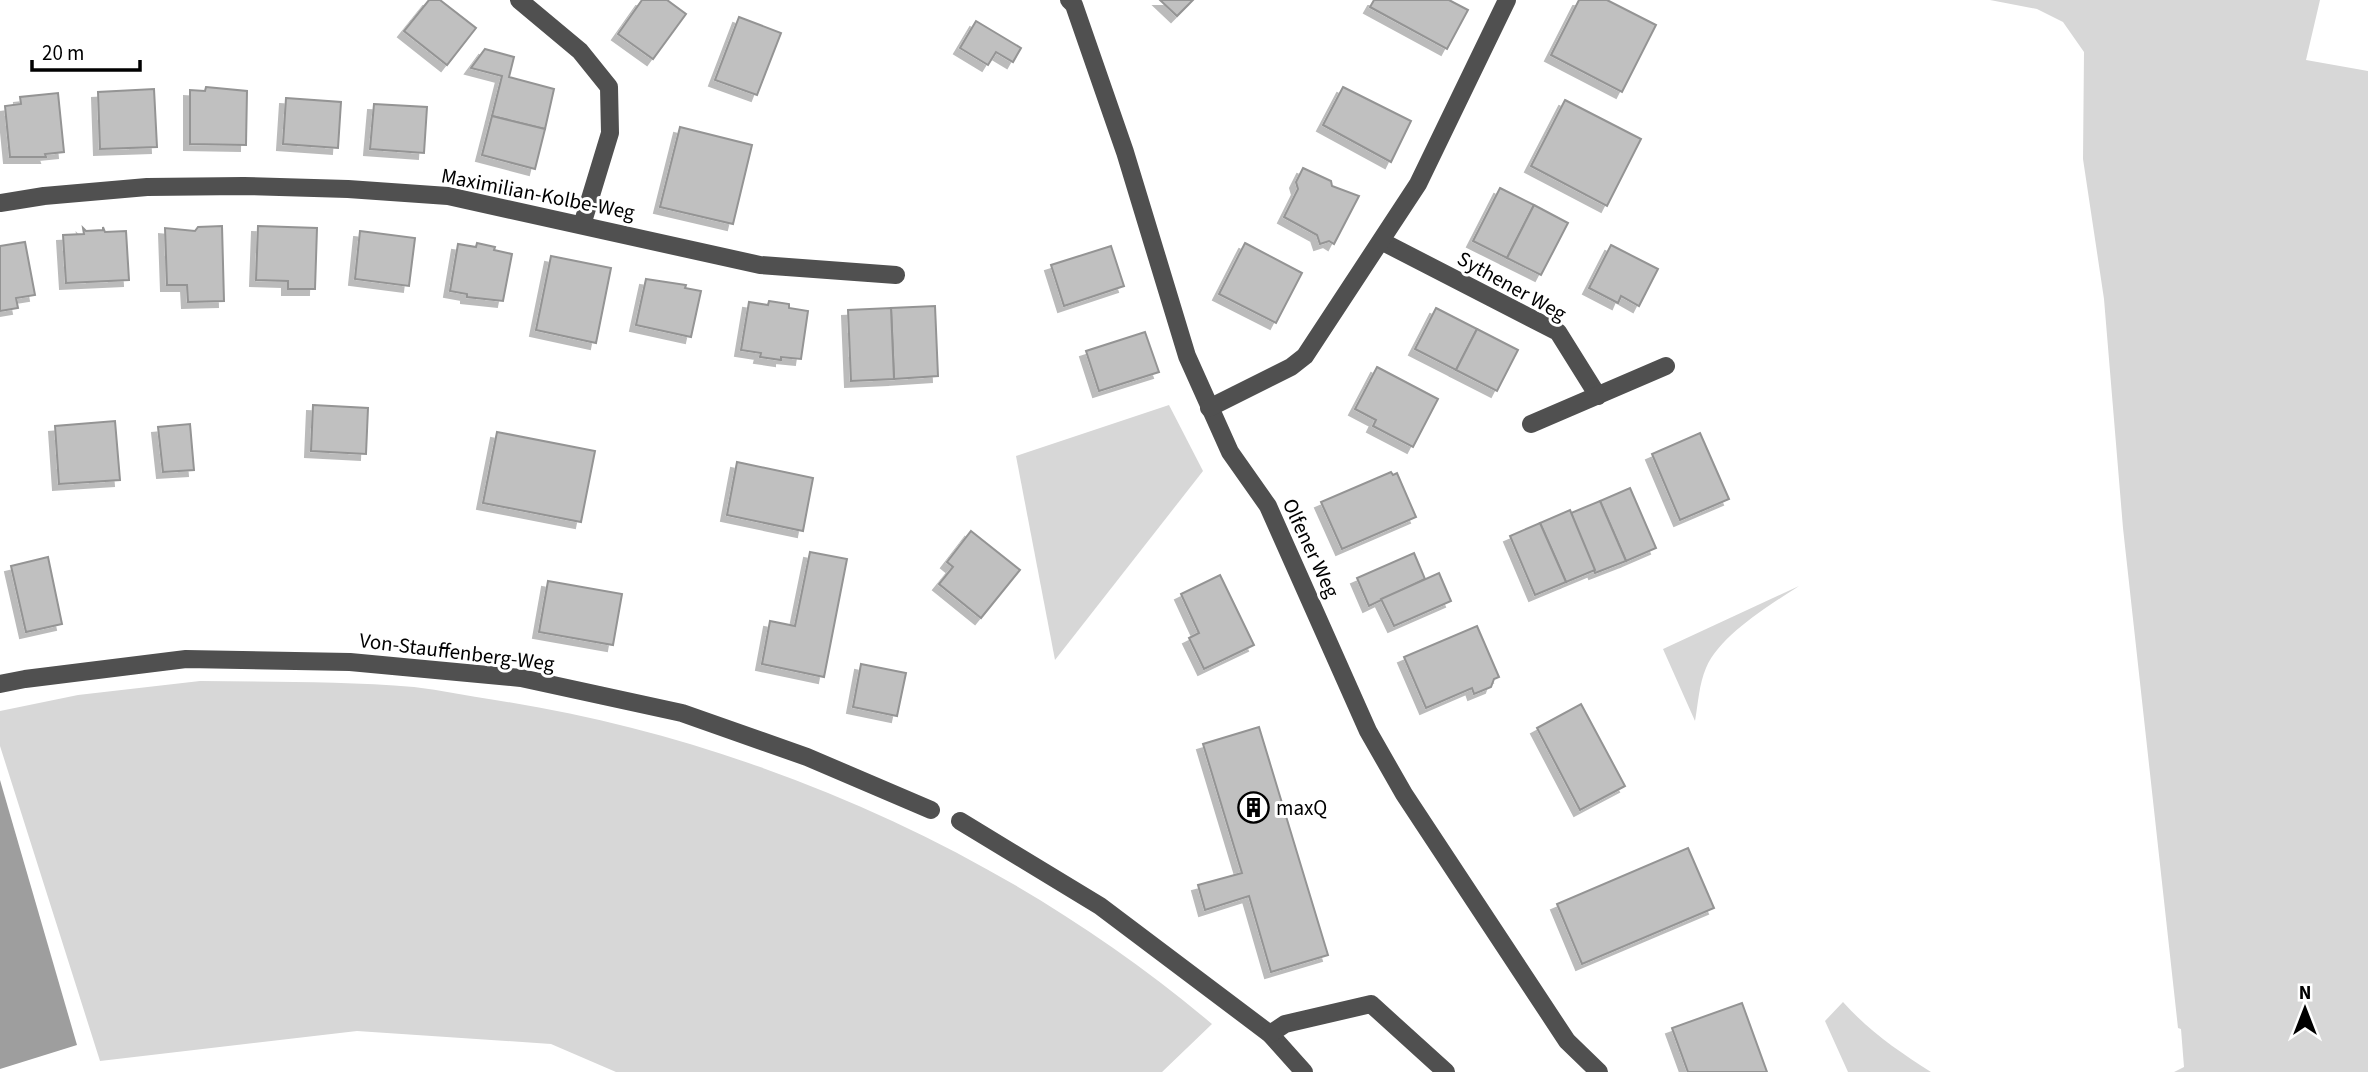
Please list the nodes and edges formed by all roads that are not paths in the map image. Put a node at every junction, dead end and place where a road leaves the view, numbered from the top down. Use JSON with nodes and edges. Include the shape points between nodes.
{"nodes":[{"id":1,"x":519,"y":0,"type":"edge"},
{"id":2,"x":1507,"y":0,"type":"edge"},
{"id":3,"x":1074,"y":2,"type":"edge"},
{"id":4,"x":0,"y":203,"type":"edge"},
{"id":5,"x":582,"y":225,"type":"junction"},
{"id":6,"x":1381,"y":241,"type":"junction"},
{"id":7,"x":896,"y":275,"type":"dead end"},
{"id":8,"x":1666,"y":366,"type":"dead end"},
{"id":9,"x":1598,"y":396,"type":"junction"},
{"id":10,"x":1209,"y":408,"type":"junction"},
{"id":11,"x":1531,"y":424,"type":"dead end"},
{"id":12,"x":0,"y":684,"type":"edge"},
{"id":13,"x":931,"y":810,"type":"dead end"},
{"id":14,"x":960,"y":821,"type":"dead end"},
{"id":15,"x":1270,"y":1034,"type":"junction"},
{"id":16,"x":1304,"y":1072,"type":"edge"},
{"id":17,"x":1446,"y":1072,"type":"edge"},
{"id":18,"x":1599,"y":1072,"type":"edge"}],
"edges":[{"from":1,"to":5,"type":"street","via":[[580,51],[609,87],[610,133]]},
{"from":2,"to":6,"type":"street","via":[[1418,184]]},
{"from":3,"to":10,"type":"street","name":"Olfener Weg","via":[[1187,356]]},
{"from":4,"to":5,"type":"street","name":"Maximilian-Kolbe-Weg","via":[[146,187],[348,189],[448,196]]},
{"from":5,"to":7,"type":"street","name":"Maximilian-Kolbe-Weg","via":[[760,265]]},
{"from":6,"to":9,"type":"street","name":"Sythener Weg","via":[[1558,332]]},
{"from":6,"to":10,"type":"street","via":[[1305,356]]},
{"from":8,"to":9,"type":"street"},
{"from":9,"to":11,"type":"street"},
{"from":10,"to":18,"type":"street","name":"Olfener Weg","via":[[1230,452],[1268,506],[1368,731],[1404,794],[1567,1041]]},
{"from":12,"to":13,"type":"street","name":"Von-Stauffenberg-Weg","via":[[186,659],[351,662],[521,678],[682,713],[807,757]]},
{"from":14,"to":15,"type":"street","via":[[1100,906]]},
{"from":15,"to":16,"type":"street"},
{"from":15,"to":17,"type":"street","via":[[1285,1024],[1371,1004]]}]}
